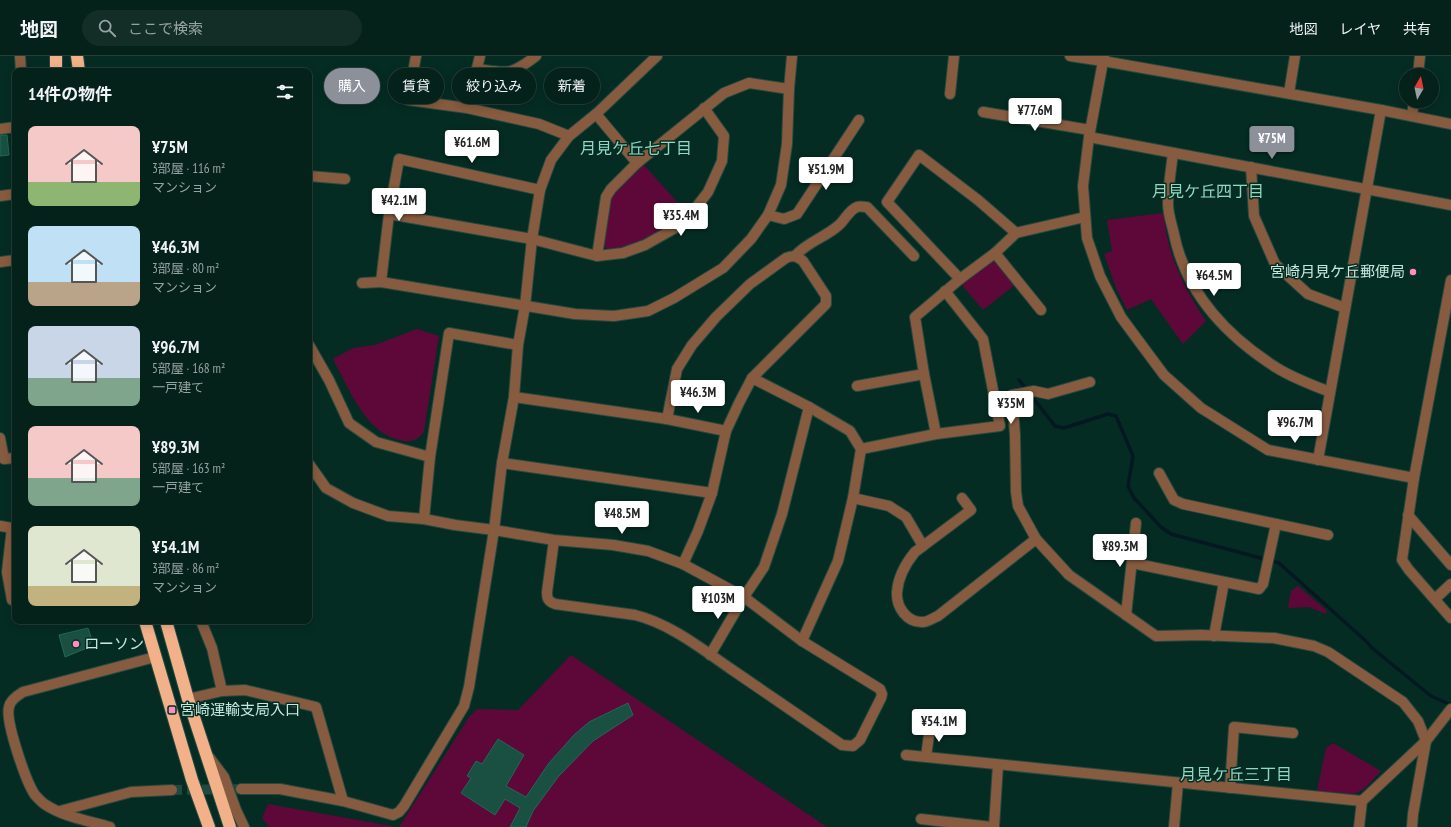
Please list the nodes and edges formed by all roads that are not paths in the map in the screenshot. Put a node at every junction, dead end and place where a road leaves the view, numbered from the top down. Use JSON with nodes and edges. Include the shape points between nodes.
{"nodes":[{"id":1,"x":20,"y":56,"type":"edge"},
{"id":2,"x":56,"y":56,"type":"edge"},
{"id":3,"x":78,"y":56,"type":"edge"},
{"id":4,"x":416,"y":56,"type":"edge"},
{"id":5,"x":480,"y":56,"type":"edge"},
{"id":6,"x":536,"y":56,"type":"edge"},
{"id":7,"x":657,"y":56,"type":"edge"},
{"id":8,"x":792,"y":56,"type":"edge"},
{"id":9,"x":954,"y":56,"type":"edge"},
{"id":10,"x":1070,"y":56,"type":"edge"},
{"id":11,"x":1295,"y":56,"type":"edge"},
{"id":12,"x":1420,"y":56,"type":"edge"},
{"id":13,"x":1104,"y":58,"type":"edge"},
{"id":14,"x":21,"y":68,"type":"edge"},
{"id":15,"x":56,"y":68,"type":"edge"},
{"id":16,"x":79,"y":68,"type":"edge"},
{"id":17,"x":477,"y":68,"type":"edge"},
{"id":18,"x":520,"y":68,"type":"edge"},
{"id":19,"x":1419,"y":68,"type":"edge"},
{"id":20,"x":789,"y":89,"type":"junction"},
{"id":21,"x":1289,"y":93,"type":"junction"},
{"id":22,"x":950,"y":94,"type":"dead end"},
{"id":23,"x":468,"y":104,"type":"edge"},
{"id":24,"x":467,"y":108,"type":"junction"},
{"id":25,"x":704,"y":108,"type":"junction"},
{"id":26,"x":1413,"y":108,"type":"edge"},
{"id":27,"x":1382,"y":110,"type":"junction"},
{"id":28,"x":983,"y":112,"type":"dead end"},
{"id":29,"x":596,"y":114,"type":"junction"},
{"id":30,"x":1412,"y":115,"type":"junction"},
{"id":31,"x":859,"y":120,"type":"dead end"},
{"id":32,"x":1451,"y":124,"type":"edge"},
{"id":33,"x":12,"y":127,"type":"edge"},
{"id":34,"x":0,"y":129,"type":"edge"},
{"id":35,"x":1090,"y":134,"type":"junction"},
{"id":36,"x":569,"y":136,"type":"junction"},
{"id":37,"x":1173,"y":153,"type":"junction"},
{"id":38,"x":637,"y":163,"type":"junction"},
{"id":39,"x":1251,"y":167,"type":"junction"},
{"id":40,"x":312,"y":176,"type":"edge"},
{"id":41,"x":345,"y":179,"type":"dead end"},
{"id":42,"x":1367,"y":189,"type":"junction"},
{"id":43,"x":540,"y":190,"type":"junction"},
{"id":44,"x":12,"y":194,"type":"edge"},
{"id":45,"x":0,"y":196,"type":"edge"},
{"id":46,"x":1451,"y":205,"type":"edge"},
{"id":47,"x":388,"y":214,"type":"junction"},
{"id":48,"x":768,"y":215,"type":"junction"},
{"id":49,"x":1085,"y":216,"type":"junction"},
{"id":50,"x":1016,"y":233,"type":"junction"},
{"id":51,"x":532,"y":239,"type":"junction"},
{"id":52,"x":995,"y":253,"type":"junction"},
{"id":53,"x":597,"y":256,"type":"junction"},
{"id":54,"x":795,"y":256,"type":"junction"},
{"id":55,"x":914,"y":256,"type":"dead end"},
{"id":56,"x":12,"y":260,"type":"edge"},
{"id":57,"x":0,"y":262,"type":"edge"},
{"id":58,"x":960,"y":279,"type":"junction"},
{"id":59,"x":1451,"y":280,"type":"edge"},
{"id":60,"x":381,"y":282,"type":"junction"},
{"id":61,"x":362,"y":283,"type":"dead end"},
{"id":62,"x":945,"y":291,"type":"junction"},
{"id":63,"x":525,"y":306,"type":"junction"},
{"id":64,"x":1345,"y":308,"type":"junction"},
{"id":65,"x":1041,"y":310,"type":"dead end"},
{"id":66,"x":518,"y":345,"type":"junction"},
{"id":67,"x":312,"y":350,"type":"edge"},
{"id":68,"x":924,"y":374,"type":"junction"},
{"id":69,"x":752,"y":378,"type":"junction"},
{"id":70,"x":1090,"y":382,"type":"dead end"},
{"id":71,"x":857,"y":386,"type":"dead end"},
{"id":72,"x":1330,"y":392,"type":"junction"},
{"id":73,"x":514,"y":397,"type":"junction"},
{"id":74,"x":809,"y":407,"type":"junction"},
{"id":75,"x":667,"y":419,"type":"junction"},
{"id":76,"x":726,"y":431,"type":"junction"},
{"id":77,"x":936,"y":434,"type":"junction"},
{"id":78,"x":0,"y":438,"type":"edge"},
{"id":79,"x":861,"y":449,"type":"junction"},
{"id":80,"x":430,"y":457,"type":"junction"},
{"id":81,"x":12,"y":458,"type":"edge"},
{"id":82,"x":1318,"y":460,"type":"junction"},
{"id":83,"x":502,"y":463,"type":"junction"},
{"id":84,"x":312,"y":468,"type":"edge"},
{"id":85,"x":1159,"y":473,"type":"dead end"},
{"id":86,"x":1414,"y":478,"type":"junction"},
{"id":87,"x":712,"y":493,"type":"junction"},
{"id":88,"x":853,"y":498,"type":"junction"},
{"id":89,"x":962,"y":498,"type":"dead end"},
{"id":90,"x":1408,"y":515,"type":"junction"},
{"id":91,"x":424,"y":519,"type":"junction"},
{"id":92,"x":1136,"y":523,"type":"dead end"},
{"id":93,"x":1276,"y":524,"type":"junction"},
{"id":94,"x":0,"y":526,"type":"edge"},
{"id":95,"x":12,"y":528,"type":"edge"},
{"id":96,"x":494,"y":530,"type":"junction"},
{"id":97,"x":1328,"y":535,"type":"dead end"},
{"id":98,"x":1036,"y":539,"type":"junction"},
{"id":99,"x":554,"y":540,"type":"junction"},
{"id":100,"x":12,"y":541,"type":"edge"},
{"id":101,"x":923,"y":546,"type":"junction"},
{"id":102,"x":1132,"y":563,"type":"junction"},
{"id":103,"x":683,"y":564,"type":"junction"},
{"id":104,"x":1451,"y":565,"type":"edge"},
{"id":105,"x":1224,"y":582,"type":"junction"},
{"id":106,"x":1451,"y":584,"type":"edge"},
{"id":107,"x":744,"y":596,"type":"junction"},
{"id":108,"x":1435,"y":599,"type":"junction"},
{"id":109,"x":12,"y":600,"type":"dead end"},
{"id":110,"x":1126,"y":616,"type":"junction"},
{"id":111,"x":1451,"y":618,"type":"edge"},
{"id":112,"x":146,"y":624,"type":"edge"},
{"id":113,"x":167,"y":624,"type":"edge"},
{"id":114,"x":202,"y":624,"type":"edge"},
{"id":115,"x":1214,"y":636,"type":"junction"},
{"id":116,"x":802,"y":641,"type":"junction"},
{"id":117,"x":710,"y":655,"type":"junction"},
{"id":118,"x":155,"y":657,"type":"junction"},
{"id":119,"x":222,"y":691,"type":"junction"},
{"id":120,"x":188,"y":699,"type":"junction"},
{"id":121,"x":4,"y":705,"type":"edge"},
{"id":122,"x":1450,"y":710,"type":"edge"},
{"id":123,"x":930,"y":727,"type":"dead end"},
{"id":124,"x":1293,"y":733,"type":"dead end"},
{"id":125,"x":1426,"y":741,"type":"junction"},
{"id":126,"x":205,"y":752,"type":"junction"},
{"id":127,"x":906,"y":755,"type":"dead end"},
{"id":128,"x":926,"y":757,"type":"junction"},
{"id":129,"x":998,"y":765,"type":"junction"},
{"id":130,"x":1178,"y":783,"type":"junction"},
{"id":131,"x":1230,"y":788,"type":"junction"},
{"id":132,"x":242,"y":789,"type":"tunnel mouth"},
{"id":133,"x":172,"y":790,"type":"tunnel mouth"},
{"id":134,"x":1362,"y":801,"type":"junction"},
{"id":135,"x":343,"y":802,"type":"junction"},
{"id":136,"x":60,"y":811,"type":"junction"},
{"id":137,"x":921,"y":819,"type":"dead end"},
{"id":138,"x":952,"y":825,"type":"edge"},
{"id":139,"x":110,"y":827,"type":"edge"},
{"id":140,"x":209,"y":827,"type":"edge"},
{"id":141,"x":230,"y":827,"type":"edge"},
{"id":142,"x":244,"y":827,"type":"edge"},
{"id":143,"x":993,"y":827,"type":"edge"},
{"id":144,"x":1174,"y":827,"type":"edge"},
{"id":145,"x":1359,"y":827,"type":"edge"},
{"id":146,"x":1412,"y":827,"type":"edge"}],
"edges":[{"from":1,"to":14,"type":"street"},
{"from":2,"to":15,"type":"highway"},
{"from":3,"to":16,"type":"highway"},
{"from":4,"to":24,"type":"street","via":[[408,100]]},
{"from":5,"to":17,"type":"street"},
{"from":6,"to":18,"type":"street"},
{"from":7,"to":29,"type":"street"},
{"from":8,"to":20,"type":"street"},
{"from":9,"to":22,"type":"street"},
{"from":10,"to":13,"type":"street"},
{"from":11,"to":21,"type":"street"},
{"from":12,"to":19,"type":"street"},
{"from":13,"to":21,"type":"street"},
{"from":13,"to":35,"type":"street"},
{"from":20,"to":25,"type":"street","via":[[749,84],[724,92]]},
{"from":20,"to":48,"type":"street","via":[[781,185]]},
{"from":21,"to":27,"type":"street"},
{"from":23,"to":24,"type":"street"},
{"from":24,"to":36,"type":"street","via":[[539,124]]},
{"from":25,"to":38,"type":"street"},
{"from":25,"to":53,"type":"street","via":[[724,136],[722,161],[708,192],[684,223],[645,245],[623,253]]},
{"from":26,"to":30,"type":"street"},
{"from":27,"to":30,"type":"street"},
{"from":27,"to":42,"type":"street"},
{"from":28,"to":35,"type":"street"},
{"from":29,"to":36,"type":"street"},
{"from":29,"to":38,"type":"street"},
{"from":30,"to":32,"type":"street"},
{"from":31,"to":48,"type":"street","via":[[797,214],[784,219]]},
{"from":33,"to":34,"type":"street"},
{"from":35,"to":37,"type":"street"},
{"from":35,"to":49,"type":"street","via":[[1083,186]]},
{"from":36,"to":43,"type":"street","via":[[551,160]]},
{"from":37,"to":39,"type":"street"},
{"from":37,"to":72,"type":"street","via":[[1168,206],[1177,251],[1197,293],[1222,325],[1250,349],[1278,369]]},
{"from":38,"to":53,"type":"street","via":[[611,188],[606,197]]},
{"from":39,"to":42,"type":"street"},
{"from":39,"to":64,"type":"street","via":[[1254,216],[1275,264],[1308,294]]},
{"from":40,"to":41,"type":"street"},
{"from":42,"to":46,"type":"street"},
{"from":42,"to":64,"type":"street"},
{"from":43,"to":47,"type":"street","via":[[399,159]]},
{"from":43,"to":51,"type":"street"},
{"from":44,"to":45,"type":"street"},
{"from":47,"to":51,"type":"street"},
{"from":47,"to":60,"type":"street"},
{"from":48,"to":63,"type":"street","via":[[751,239],[723,268],[648,311],[614,316],[575,314]]},
{"from":49,"to":50,"type":"street"},
{"from":49,"to":82,"type":"street","via":[[1087,238],[1100,276],[1121,317],[1164,375],[1201,408],[1268,450]]},
{"from":50,"to":52,"type":"street"},
{"from":50,"to":58,"type":"street","via":[[919,155],[887,202]]},
{"from":51,"to":53,"type":"street"},
{"from":51,"to":63,"type":"street"},
{"from":52,"to":58,"type":"street"},
{"from":52,"to":65,"type":"street"},
{"from":54,"to":55,"type":"street","via":[[801,249],[828,234],[858,207],[867,207]]},
{"from":54,"to":69,"type":"street","via":[[803,261],[824,292],[826,304]]},
{"from":54,"to":75,"type":"street","via":[[786,258],[750,284],[692,345],[677,369]]},
{"from":56,"to":57,"type":"street"},
{"from":58,"to":62,"type":"street"},
{"from":59,"to":86,"type":"street"},
{"from":60,"to":61,"type":"street"},
{"from":60,"to":63,"type":"street"},
{"from":62,"to":68,"type":"street","via":[[915,317]]},
{"from":62,"to":77,"type":"street","via":[[983,339],[1000,426]]},
{"from":63,"to":66,"type":"street"},
{"from":64,"to":72,"type":"street"},
{"from":66,"to":73,"type":"street"},
{"from":66,"to":80,"type":"street","via":[[449,334]]},
{"from":67,"to":80,"type":"street","via":[[349,423],[376,442]]},
{"from":68,"to":71,"type":"street"},
{"from":68,"to":77,"type":"street"},
{"from":69,"to":74,"type":"street"},
{"from":69,"to":76,"type":"street"},
{"from":70,"to":98,"type":"street","via":[[1048,394],[1034,391],[1012,395],[1018,506]]},
{"from":72,"to":82,"type":"street"},
{"from":73,"to":75,"type":"street"},
{"from":73,"to":83,"type":"street"},
{"from":74,"to":79,"type":"street","via":[[850,431]]},
{"from":74,"to":107,"type":"street","via":[[776,536],[764,567]]},
{"from":75,"to":76,"type":"street"},
{"from":76,"to":87,"type":"street"},
{"from":77,"to":79,"type":"street"},
{"from":78,"to":81,"type":"street","via":[[4,459]]},
{"from":79,"to":88,"type":"street"},
{"from":80,"to":91,"type":"street"},
{"from":82,"to":86,"type":"street"},
{"from":83,"to":87,"type":"street"},
{"from":83,"to":96,"type":"street"},
{"from":84,"to":91,"type":"street","via":[[326,488],[353,502],[388,516]]},
{"from":85,"to":93,"type":"street","via":[[1174,500],[1182,504]]},
{"from":86,"to":90,"type":"street"},
{"from":87,"to":103,"type":"street"},
{"from":88,"to":101,"type":"street","via":[[888,506],[906,517]]},
{"from":88,"to":116,"type":"street","via":[[838,561]]},
{"from":89,"to":101,"type":"street","via":[[971,510]]},
{"from":90,"to":104,"type":"street"},
{"from":90,"to":108,"type":"street","via":[[1402,560]]},
{"from":91,"to":96,"type":"street"},
{"from":92,"to":102,"type":"street"},
{"from":93,"to":97,"type":"street"},
{"from":93,"to":105,"type":"street","via":[[1263,584],[1259,589]]},
{"from":94,"to":95,"type":"street"},
{"from":96,"to":99,"type":"street"},
{"from":96,"to":135,"type":"street","via":[[464,706],[399,812],[392,815]]},
{"from":98,"to":101,"type":"street","via":[[938,616],[923,622],[910,619],[902,610],[897,597],[898,586],[909,559]]},
{"from":98,"to":110,"type":"street","via":[[1069,575]]},
{"from":99,"to":103,"type":"street","via":[[648,551]]},
{"from":99,"to":117,"type":"street","via":[[547,592],[549,601],[554,604],[646,617]]},
{"from":100,"to":109,"type":"street","via":[[7,572]]},
{"from":102,"to":105,"type":"street"},
{"from":102,"to":110,"type":"street"},
{"from":103,"to":107,"type":"street"},
{"from":105,"to":115,"type":"street"},
{"from":106,"to":108,"type":"street"},
{"from":107,"to":116,"type":"street"},
{"from":107,"to":117,"type":"street"},
{"from":108,"to":111,"type":"street"},
{"from":110,"to":115,"type":"street","via":[[1156,636]]},
{"from":112,"to":118,"type":"highway"},
{"from":113,"to":120,"type":"highway"},
{"from":114,"to":119,"type":"street","via":[[212,648]]},
{"from":115,"to":125,"type":"street","via":[[1274,638],[1314,646],[1328,652],[1403,702],[1418,721]]},
{"from":116,"to":117,"type":"street","via":[[882,691],[860,740],[853,746],[842,746]]},
{"from":118,"to":121,"type":"street","via":[[23,692]]},
{"from":118,"to":140,"type":"highway"},
{"from":119,"to":120,"type":"street"},
{"from":119,"to":135,"type":"street","via":[[245,690],[316,707]]},
{"from":120,"to":126,"type":"highway"},
{"from":121,"to":136,"type":"street","via":[[26,776],[35,795],[46,805]]},
{"from":122,"to":125,"type":"street"},
{"from":123,"to":128,"type":"street"},
{"from":124,"to":131,"type":"street","via":[[1234,728]]},
{"from":125,"to":134,"type":"street"},
{"from":125,"to":146,"type":"street"},
{"from":126,"to":141,"type":"highway"},
{"from":126,"to":142,"type":"street","via":[[224,777]]},
{"from":127,"to":128,"type":"street"},
{"from":128,"to":129,"type":"street"},
{"from":129,"to":130,"type":"street"},
{"from":129,"to":143,"type":"street"},
{"from":130,"to":131,"type":"street"},
{"from":130,"to":144,"type":"street"},
{"from":131,"to":134,"type":"street"},
{"from":132,"to":135,"type":"street","via":[[280,789]]},
{"from":133,"to":136,"type":"street","via":[[131,792]]},
{"from":134,"to":145,"type":"street"},
{"from":136,"to":139,"type":"street"},
{"from":137,"to":138,"type":"street"},
{"from":138,"to":143,"type":"street"}]}
